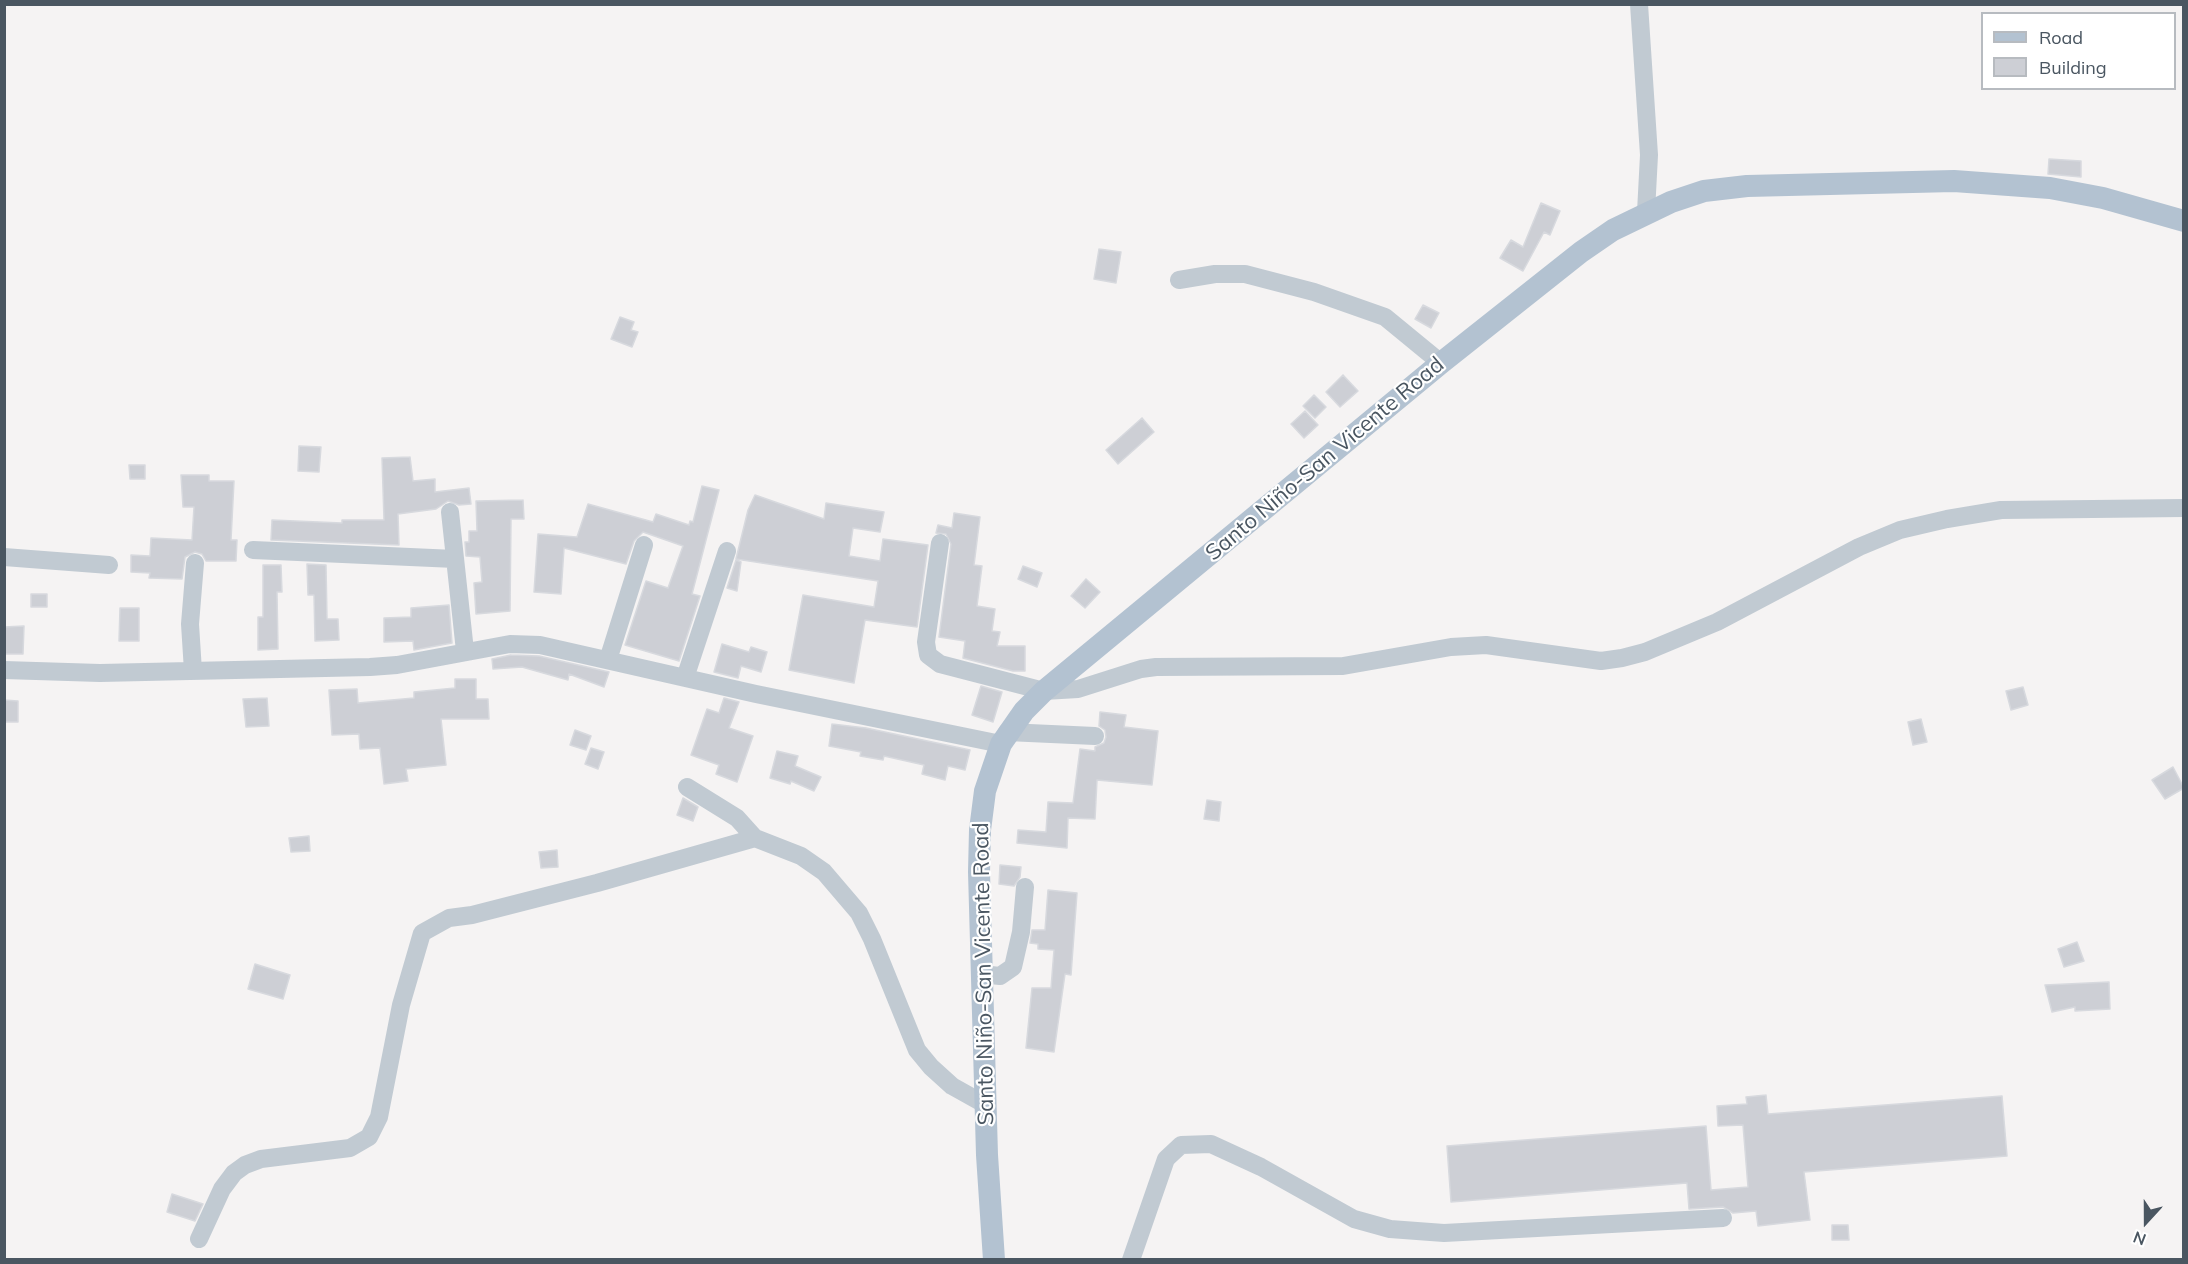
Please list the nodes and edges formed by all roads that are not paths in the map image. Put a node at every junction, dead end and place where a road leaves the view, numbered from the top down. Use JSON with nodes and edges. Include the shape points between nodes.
{"nodes":[{"id":1,"x":1639,"y":4,"type":"edge"},
{"id":2,"x":1646,"y":212,"type":"junction"},
{"id":3,"x":2184,"y":221,"type":"edge"},
{"id":4,"x":1179,"y":280,"type":"dead end"},
{"id":5,"x":1441,"y":363,"type":"junction"},
{"id":6,"x":2184,"y":508,"type":"edge"},
{"id":7,"x":450,"y":512,"type":"dead end"},
{"id":8,"x":940,"y":543,"type":"dead end"},
{"id":9,"x":644,"y":545,"type":"dead end"},
{"id":10,"x":253,"y":550,"type":"dead end"},
{"id":11,"x":727,"y":551,"type":"dead end"},
{"id":12,"x":4,"y":557,"type":"edge"},
{"id":13,"x":455,"y":559,"type":"junction"},
{"id":14,"x":195,"y":563,"type":"dead end"},
{"id":15,"x":110,"y":565,"type":"dead end"},
{"id":16,"x":465,"y":651,"type":"junction"},
{"id":17,"x":608,"y":660,"type":"junction"},
{"id":18,"x":4,"y":670,"type":"edge"},
{"id":19,"x":193,"y":671,"type":"junction"},
{"id":20,"x":686,"y":678,"type":"junction"},
{"id":21,"x":1044,"y":691,"type":"junction"},
{"id":22,"x":1095,"y":736,"type":"dead end"},
{"id":23,"x":1004,"y":738,"type":"junction"},
{"id":24,"x":687,"y":787,"type":"dead end"},
{"id":25,"x":755,"y":838,"type":"junction"},
{"id":26,"x":1025,"y":887,"type":"dead end"},
{"id":27,"x":981,"y":974,"type":"junction"},
{"id":28,"x":986,"y":1105,"type":"junction"},
{"id":29,"x":1723,"y":1218,"type":"dead end"},
{"id":30,"x":199,"y":1239,"type":"dead end"},
{"id":31,"x":994,"y":1260,"type":"edge"},
{"id":32,"x":1131,"y":1260,"type":"edge"}],
"edges":[{"from":1,"to":2,"type":"street","via":[[1649,154]]},
{"from":2,"to":3,"type":"main road","name":"Santo Niño-San Vicente Road","via":[[1704,190],[1954,181],[2050,188]]},
{"from":2,"to":5,"type":"main road","name":"Santo Niño-San Vicente Road","via":[[1581,252]]},
{"from":4,"to":5,"type":"street","via":[[1245,274],[1314,292],[1384,317]]},
{"from":5,"to":21,"type":"main road","name":"Santo Niño-San Vicente Road"},
{"from":6,"to":21,"type":"street","via":[[2001,510],[1900,530],[1859,546],[1717,622],[1622,658],[1601,661],[1486,645],[1451,646],[1343,666],[1149,668],[1078,689]]},
{"from":7,"to":13,"type":"street"},
{"from":8,"to":21,"type":"street","via":[[926,642],[928,655],[940,664]]},
{"from":9,"to":17,"type":"street"},
{"from":10,"to":13,"type":"street"},
{"from":11,"to":20,"type":"street"},
{"from":12,"to":15,"type":"street"},
{"from":13,"to":16,"type":"street"},
{"from":14,"to":19,"type":"street","via":[[190,624]]},
{"from":16,"to":17,"type":"street","via":[[510,644],[540,645]]},
{"from":16,"to":19,"type":"street","via":[[388,666]]},
{"from":17,"to":20,"type":"street"},
{"from":18,"to":19,"type":"street","via":[[99,674]]},
{"from":20,"to":23,"type":"street"},
{"from":21,"to":23,"type":"main road","name":"Santo Niño-San Vicente Road"},
{"from":22,"to":23,"type":"street"},
{"from":23,"to":27,"type":"main road","name":"Santo Niño-San Vicente Road","via":[[985,791],[980,830]]},
{"from":24,"to":25,"type":"street","via":[[736,818]]},
{"from":25,"to":28,"type":"street","via":[[801,856],[843,892],[872,939],[917,1050],[952,1086]]},
{"from":25,"to":30,"type":"street","via":[[528,902],[449,918],[422,933],[401,1005],[379,1117],[369,1137],[350,1148],[261,1159],[245,1165],[222,1189]]},
{"from":26,"to":27,"type":"street","via":[[1013,967],[1000,976]]},
{"from":27,"to":28,"type":"main road","name":"Santo Niño-San Vicente Road"},
{"from":28,"to":31,"type":"main road","name":"Santo Niño-San Vicente Road"},
{"from":29,"to":32,"type":"street","via":[[1444,1233],[1389,1230],[1354,1219],[1211,1144],[1181,1145],[1166,1159]]}]}
